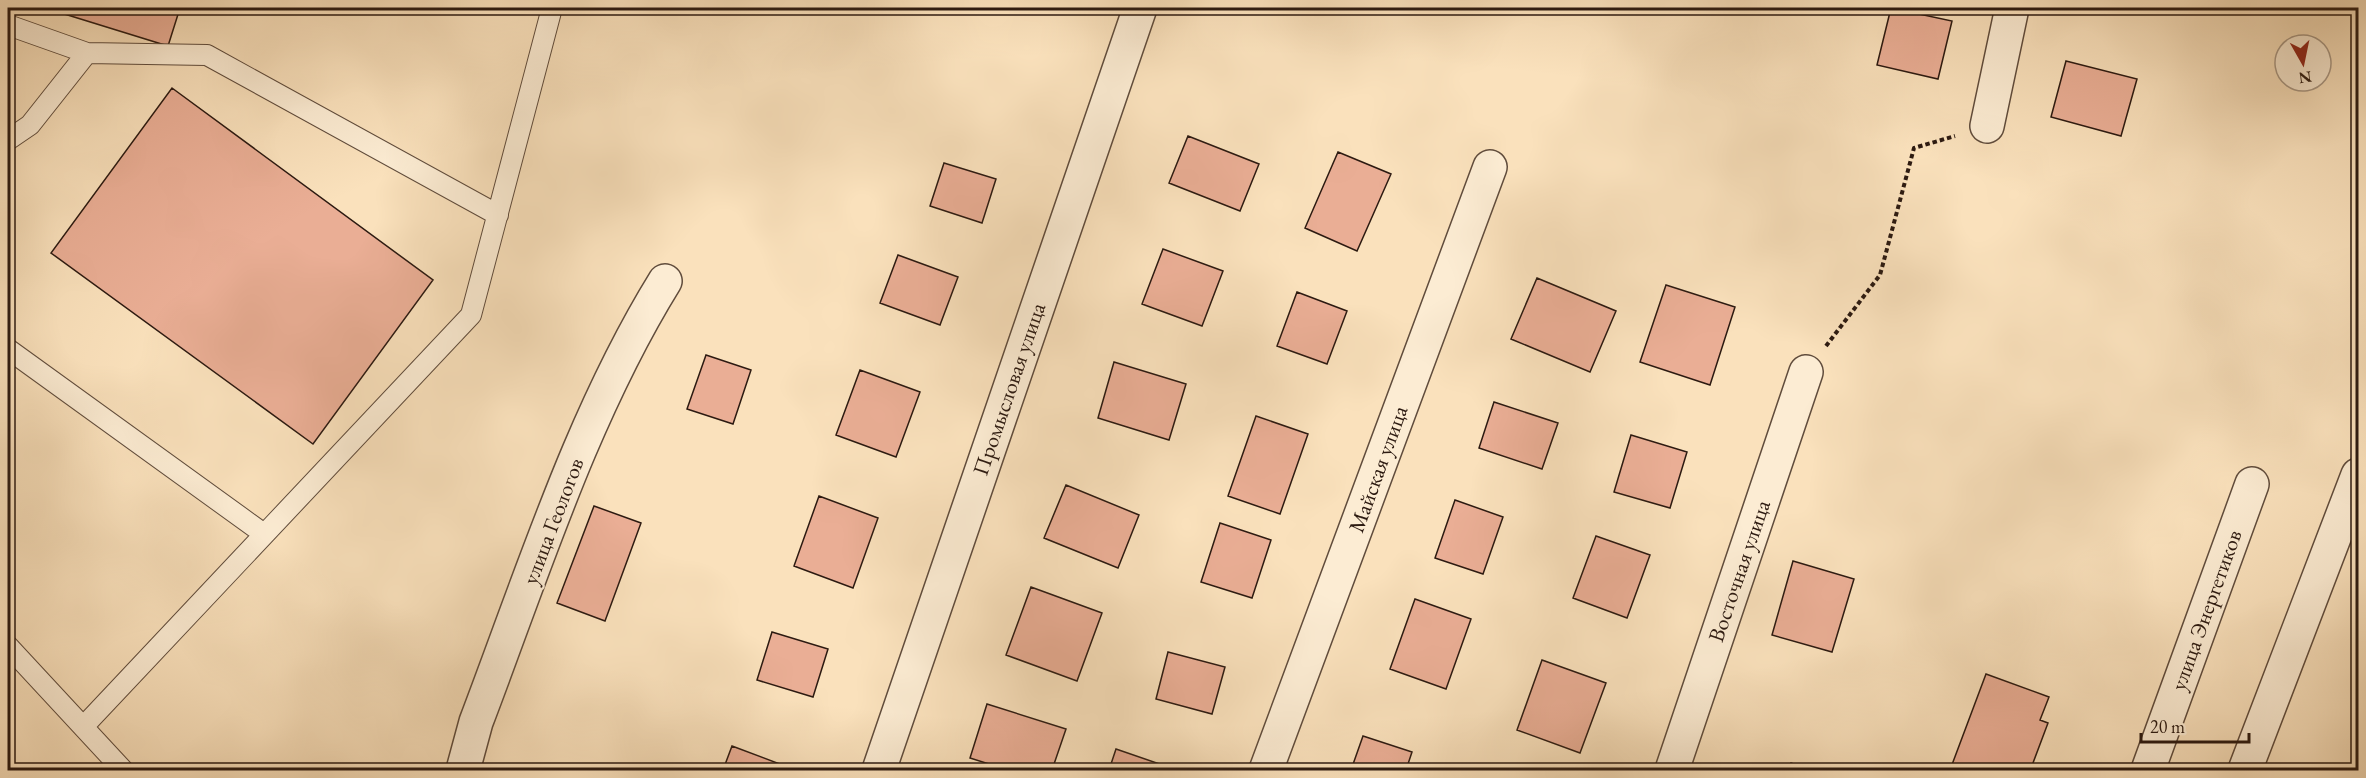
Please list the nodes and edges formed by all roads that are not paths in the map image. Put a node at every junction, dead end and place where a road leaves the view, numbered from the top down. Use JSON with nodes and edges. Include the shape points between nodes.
{"nodes":[{"id":1,"x":552,"y":8,"type":"edge"},
{"id":2,"x":1140,"y":8,"type":"edge"},
{"id":3,"x":2012,"y":8,"type":"edge"},
{"id":4,"x":8,"y":25,"type":"edge"},
{"id":5,"x":87,"y":53,"type":"junction"},
{"id":6,"x":1988,"y":126,"type":"road end"},
{"id":7,"x":8,"y":140,"type":"edge"},
{"id":8,"x":1490,"y":167,"type":"dead end"},
{"id":9,"x":498,"y":215,"type":"junction"},
{"id":10,"x":665,"y":281,"type":"dead end"},
{"id":11,"x":8,"y":349,"type":"edge"},
{"id":12,"x":1806,"y":372,"type":"road end"},
{"id":13,"x":2358,"y":475,"type":"edge"},
{"id":14,"x":2252,"y":484,"type":"dead end"},
{"id":15,"x":264,"y":534,"type":"junction"},
{"id":16,"x":8,"y":646,"type":"edge"},
{"id":17,"x":83,"y":727,"type":"junction"},
{"id":18,"x":123,"y":771,"type":"edge"},
{"id":19,"x":463,"y":771,"type":"edge"},
{"id":20,"x":879,"y":771,"type":"edge"},
{"id":21,"x":1266,"y":771,"type":"edge"},
{"id":22,"x":1672,"y":771,"type":"edge"},
{"id":23,"x":2148,"y":771,"type":"edge"},
{"id":24,"x":2245,"y":771,"type":"edge"}],
"edges":[{"from":1,"to":9,"type":"lane"},
{"from":2,"to":20,"type":"street","name":"Промысловая улица"},
{"from":3,"to":6,"type":"street"},
{"from":4,"to":5,"type":"lane"},
{"from":5,"to":7,"type":"lane","via":[[30,125]]},
{"from":5,"to":9,"type":"lane","via":[[207,55]]},
{"from":8,"to":21,"type":"street","name":"Майская улица"},
{"from":9,"to":15,"type":"lane","via":[[471,315]]},
{"from":10,"to":19,"type":"street","name":"улица Геологов","via":[[633,332],[587,434],[476,722]]},
{"from":11,"to":15,"type":"lane"},
{"from":12,"to":22,"type":"street","name":"Восточная улица"},
{"from":13,"to":24,"type":"street"},
{"from":14,"to":23,"type":"street","name":"улица Энергетиков"},
{"from":15,"to":17,"type":"lane"},
{"from":16,"to":17,"type":"lane"},
{"from":17,"to":18,"type":"lane"}]}
